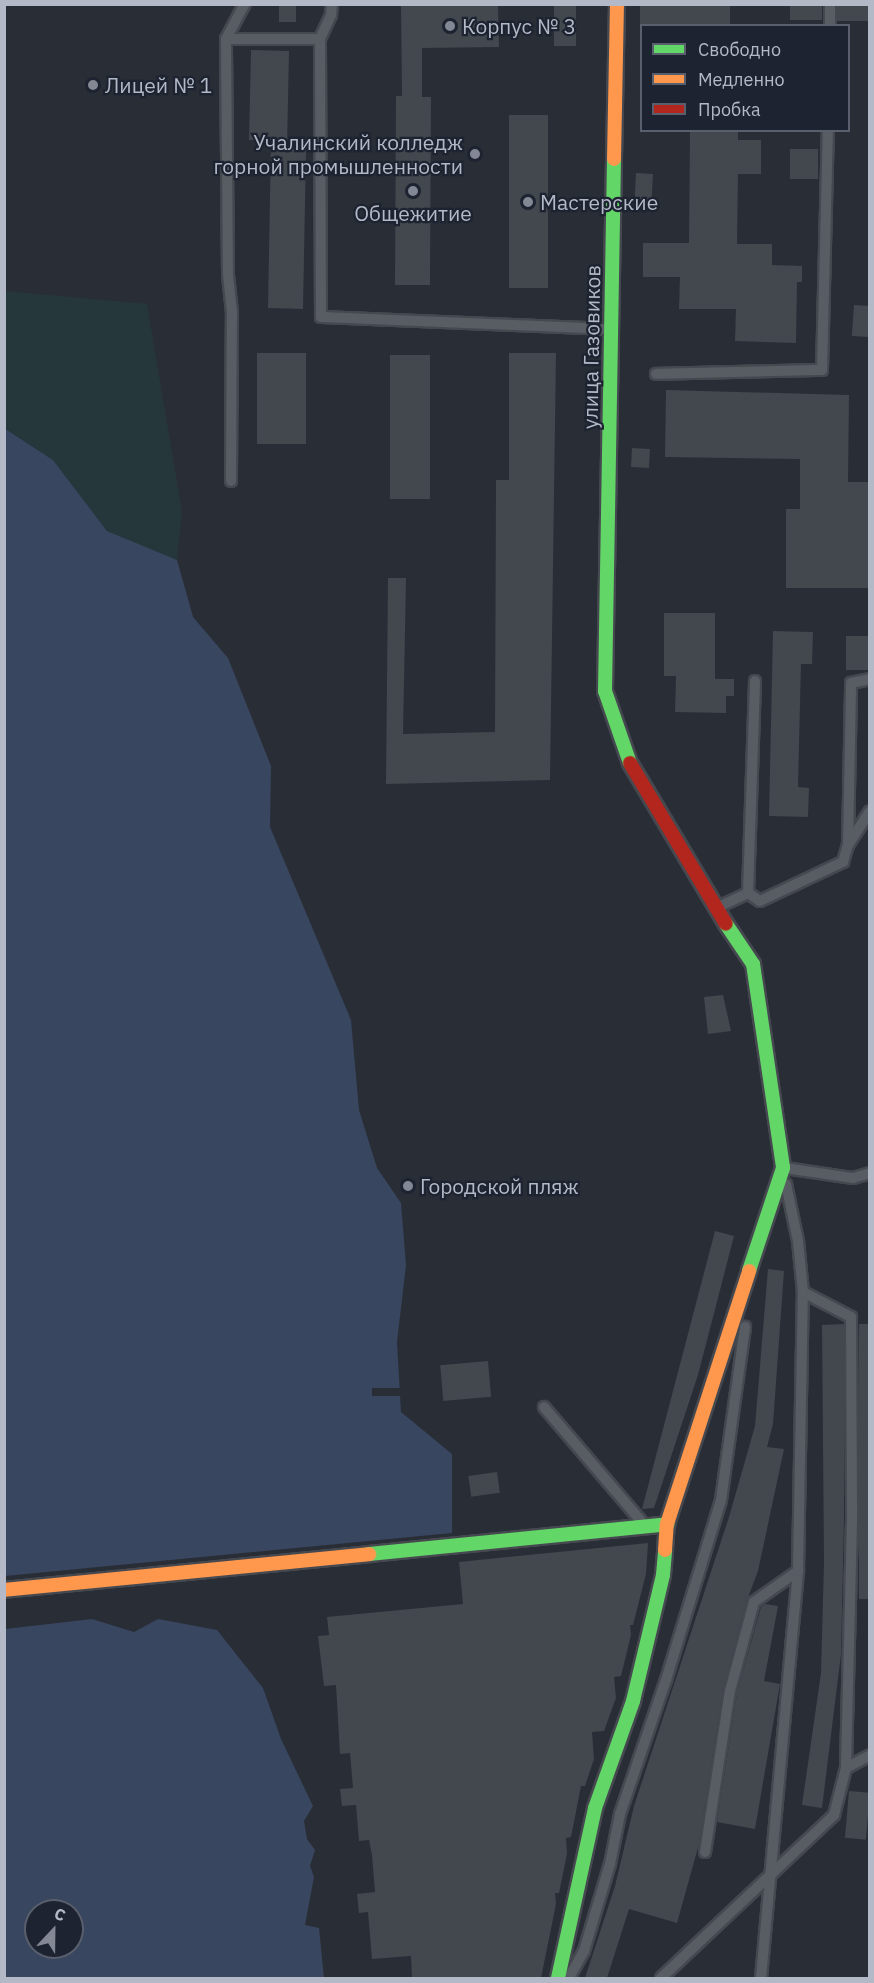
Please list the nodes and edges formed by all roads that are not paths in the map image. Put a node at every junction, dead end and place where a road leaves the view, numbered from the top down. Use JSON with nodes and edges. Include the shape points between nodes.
{"nodes":[{"id":1,"x":245,"y":4,"type":"edge"},
{"id":2,"x":332,"y":4,"type":"edge"},
{"id":3,"x":617,"y":4,"type":"edge"},
{"id":4,"x":830,"y":4,"type":"edge"},
{"id":5,"x":830,"y":24,"type":"edge"},
{"id":6,"x":225,"y":39,"type":"junction"},
{"id":7,"x":320,"y":39,"type":"junction"},
{"id":8,"x":828,"y":132,"type":"edge"},
{"id":9,"x":612,"y":330,"type":"junction"},
{"id":10,"x":656,"y":374,"type":"dead end"},
{"id":11,"x":231,"y":481,"type":"dead end"},
{"id":12,"x":870,"y":679,"type":"edge"},
{"id":13,"x":755,"y":681,"type":"dead end"},
{"id":14,"x":870,"y":811,"type":"edge"},
{"id":15,"x":848,"y":845,"type":"junction"},
{"id":16,"x":748,"y":893,"type":"junction"},
{"id":17,"x":715,"y":908,"type":"junction"},
{"id":18,"x":783,"y":1168,"type":"junction"},
{"id":19,"x":870,"y":1173,"type":"edge"},
{"id":20,"x":745,"y":1285,"type":"junction"},
{"id":21,"x":803,"y":1292,"type":"junction"},
{"id":22,"x":544,"y":1407,"type":"dead end"},
{"id":23,"x":668,"y":1524,"type":"junction"},
{"id":24,"x":645,"y":1526,"type":"junction"},
{"id":25,"x":798,"y":1571,"type":"junction"},
{"id":26,"x":4,"y":1590,"type":"edge"},
{"id":27,"x":870,"y":1755,"type":"edge"},
{"id":28,"x":846,"y":1768,"type":"junction"},
{"id":29,"x":705,"y":1852,"type":"dead end"},
{"id":30,"x":769,"y":1877,"type":"junction"},
{"id":31,"x":558,"y":1978,"type":"edge"},
{"id":32,"x":569,"y":1978,"type":"edge"},
{"id":33,"x":661,"y":1978,"type":"edge"},
{"id":34,"x":761,"y":1978,"type":"edge"}],
"edges":[{"from":1,"to":6,"type":"lane"},
{"from":2,"to":7,"type":"lane","via":[[332,15]]},
{"from":3,"to":9,"type":"street","name":"улица Газовиков"},
{"from":4,"to":5,"type":"lane"},
{"from":6,"to":7,"type":"lane"},
{"from":6,"to":11,"type":"lane","via":[[228,275],[232,314]]},
{"from":7,"to":9,"type":"lane","via":[[321,317]]},
{"from":8,"to":10,"type":"lane","via":[[822,370]]},
{"from":9,"to":17,"type":"street","name":"улица Газовиков","via":[[605,691],[629,762]]},
{"from":12,"to":15,"type":"lane","via":[[851,683]]},
{"from":13,"to":16,"type":"lane"},
{"from":14,"to":15,"type":"lane"},
{"from":15,"to":16,"type":"lane","via":[[843,862],[833,867],[760,901]]},
{"from":16,"to":17,"type":"lane"},
{"from":17,"to":18,"type":"street","name":"улица Газовиков","via":[[753,964]]},
{"from":18,"to":19,"type":"lane","via":[[853,1178]]},
{"from":18,"to":20,"type":"street"},
{"from":18,"to":21,"type":"lane","via":[[798,1241]]},
{"from":20,"to":23,"type":"street"},
{"from":20,"to":32,"type":"lane","via":[[745,1322],[721,1500],[620,1814],[610,1864],[584,1951]]},
{"from":21,"to":25,"type":"lane"},
{"from":21,"to":28,"type":"lane","via":[[851,1317],[852,1521]]},
{"from":22,"to":24,"type":"lane"},
{"from":23,"to":24,"type":"street"},
{"from":23,"to":31,"type":"street","via":[[663,1575],[633,1701],[595,1808]]},
{"from":24,"to":26,"type":"street"},
{"from":25,"to":29,"type":"lane","via":[[754,1602],[730,1691]]},
{"from":25,"to":30,"type":"lane"},
{"from":27,"to":28,"type":"lane"},
{"from":28,"to":30,"type":"lane","via":[[834,1815]]},
{"from":30,"to":33,"type":"lane"},
{"from":30,"to":34,"type":"lane"}]}
